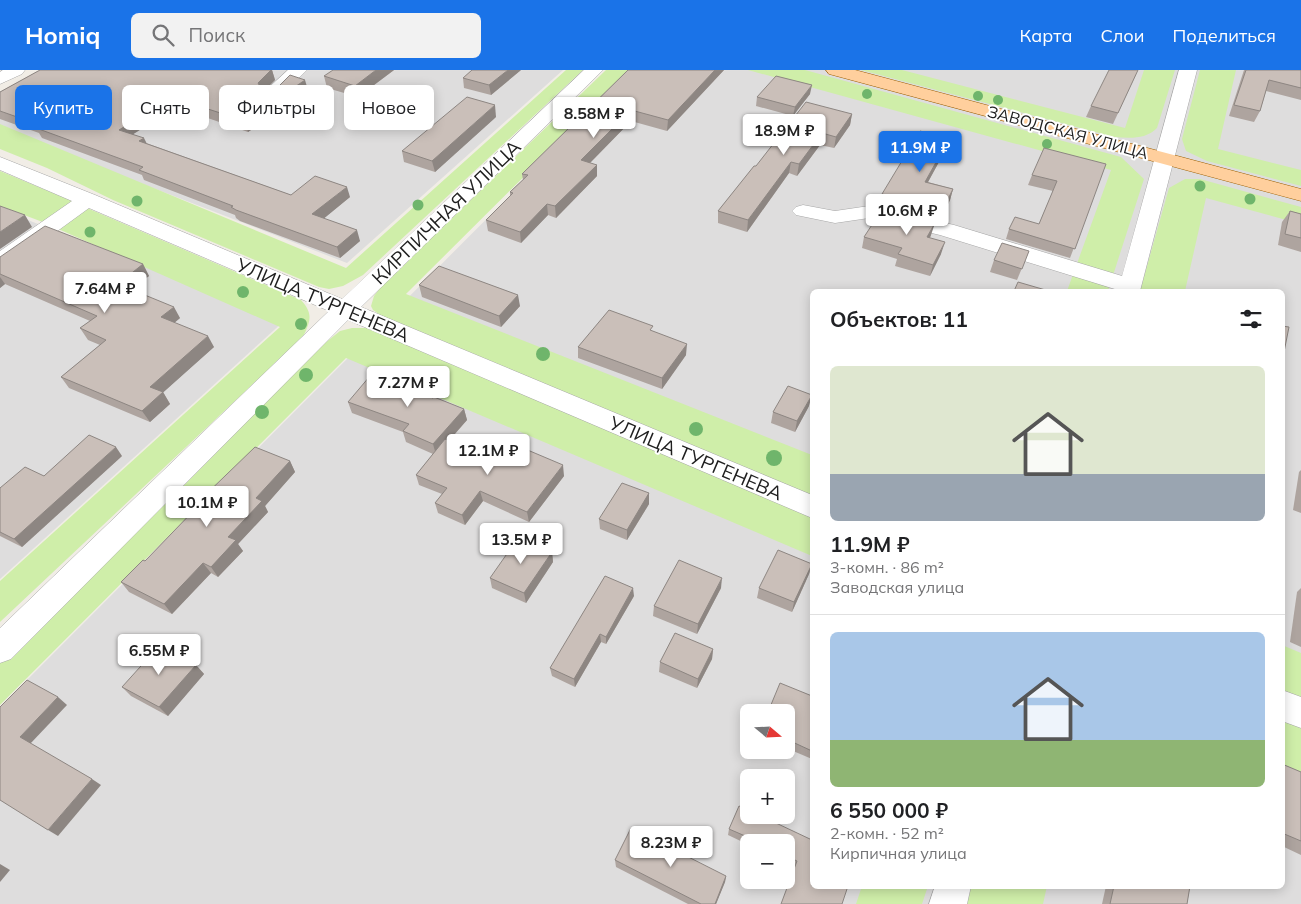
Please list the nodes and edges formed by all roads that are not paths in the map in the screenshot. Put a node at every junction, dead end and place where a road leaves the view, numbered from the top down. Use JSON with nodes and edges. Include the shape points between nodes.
{"nodes":[{"id":1,"x":16,"y":70,"type":"edge"},
{"id":2,"x":298,"y":70,"type":"edge"},
{"id":3,"x":594,"y":70,"type":"edge"},
{"id":4,"x":835,"y":70,"type":"edge"},
{"id":5,"x":1188,"y":70,"type":"edge"},
{"id":6,"x":0,"y":79,"type":"edge"},
{"id":7,"x":282,"y":85,"type":"edge"},
{"id":8,"x":1164,"y":158,"type":"junction"},
{"id":9,"x":0,"y":164,"type":"edge"},
{"id":10,"x":1301,"y":195,"type":"edge"},
{"id":11,"x":88,"y":200,"type":"junction"},
{"id":12,"x":803,"y":211,"type":"dead end"},
{"id":13,"x":0,"y":262,"type":"edge"},
{"id":14,"x":1130,"y":289,"type":"edge"},
{"id":15,"x":344,"y":310,"type":"junction"},
{"id":16,"x":810,"y":506,"type":"edge"},
{"id":17,"x":0,"y":649,"type":"edge"},
{"id":18,"x":1285,"y":707,"type":"edge"},
{"id":19,"x":1301,"y":713,"type":"edge"},
{"id":20,"x":952,"y":889,"type":"edge"},
{"id":21,"x":948,"y":904,"type":"edge"}],
"edges":[{"from":1,"to":6,"type":"street"},
{"from":2,"to":7,"type":"street"},
{"from":3,"to":15,"type":"street","name":"КИРПИЧНАЯ УЛИЦА"},
{"from":4,"to":8,"type":"main road","name":"ЗАВОДСКАЯ УЛИЦА"},
{"from":5,"to":8,"type":"street"},
{"from":8,"to":10,"type":"main road","name":"ЗАВОДСКАЯ УЛИЦА"},
{"from":8,"to":14,"type":"street"},
{"from":9,"to":11,"type":"street","name":"УЛИЦА ТУРГЕНЕВА"},
{"from":11,"to":13,"type":"street"},
{"from":11,"to":15,"type":"street","name":"УЛИЦА ТУРГЕНЕВА"},
{"from":12,"to":14,"type":"street","via":[[834,217],[868,212],[946,230]]},
{"from":15,"to":16,"type":"street","name":"УЛИЦА ТУРГЕНЕВА"},
{"from":15,"to":17,"type":"street","name":"КИРПИЧНАЯ УЛИЦА"},
{"from":18,"to":19,"type":"street"},
{"from":20,"to":21,"type":"street"}]}
